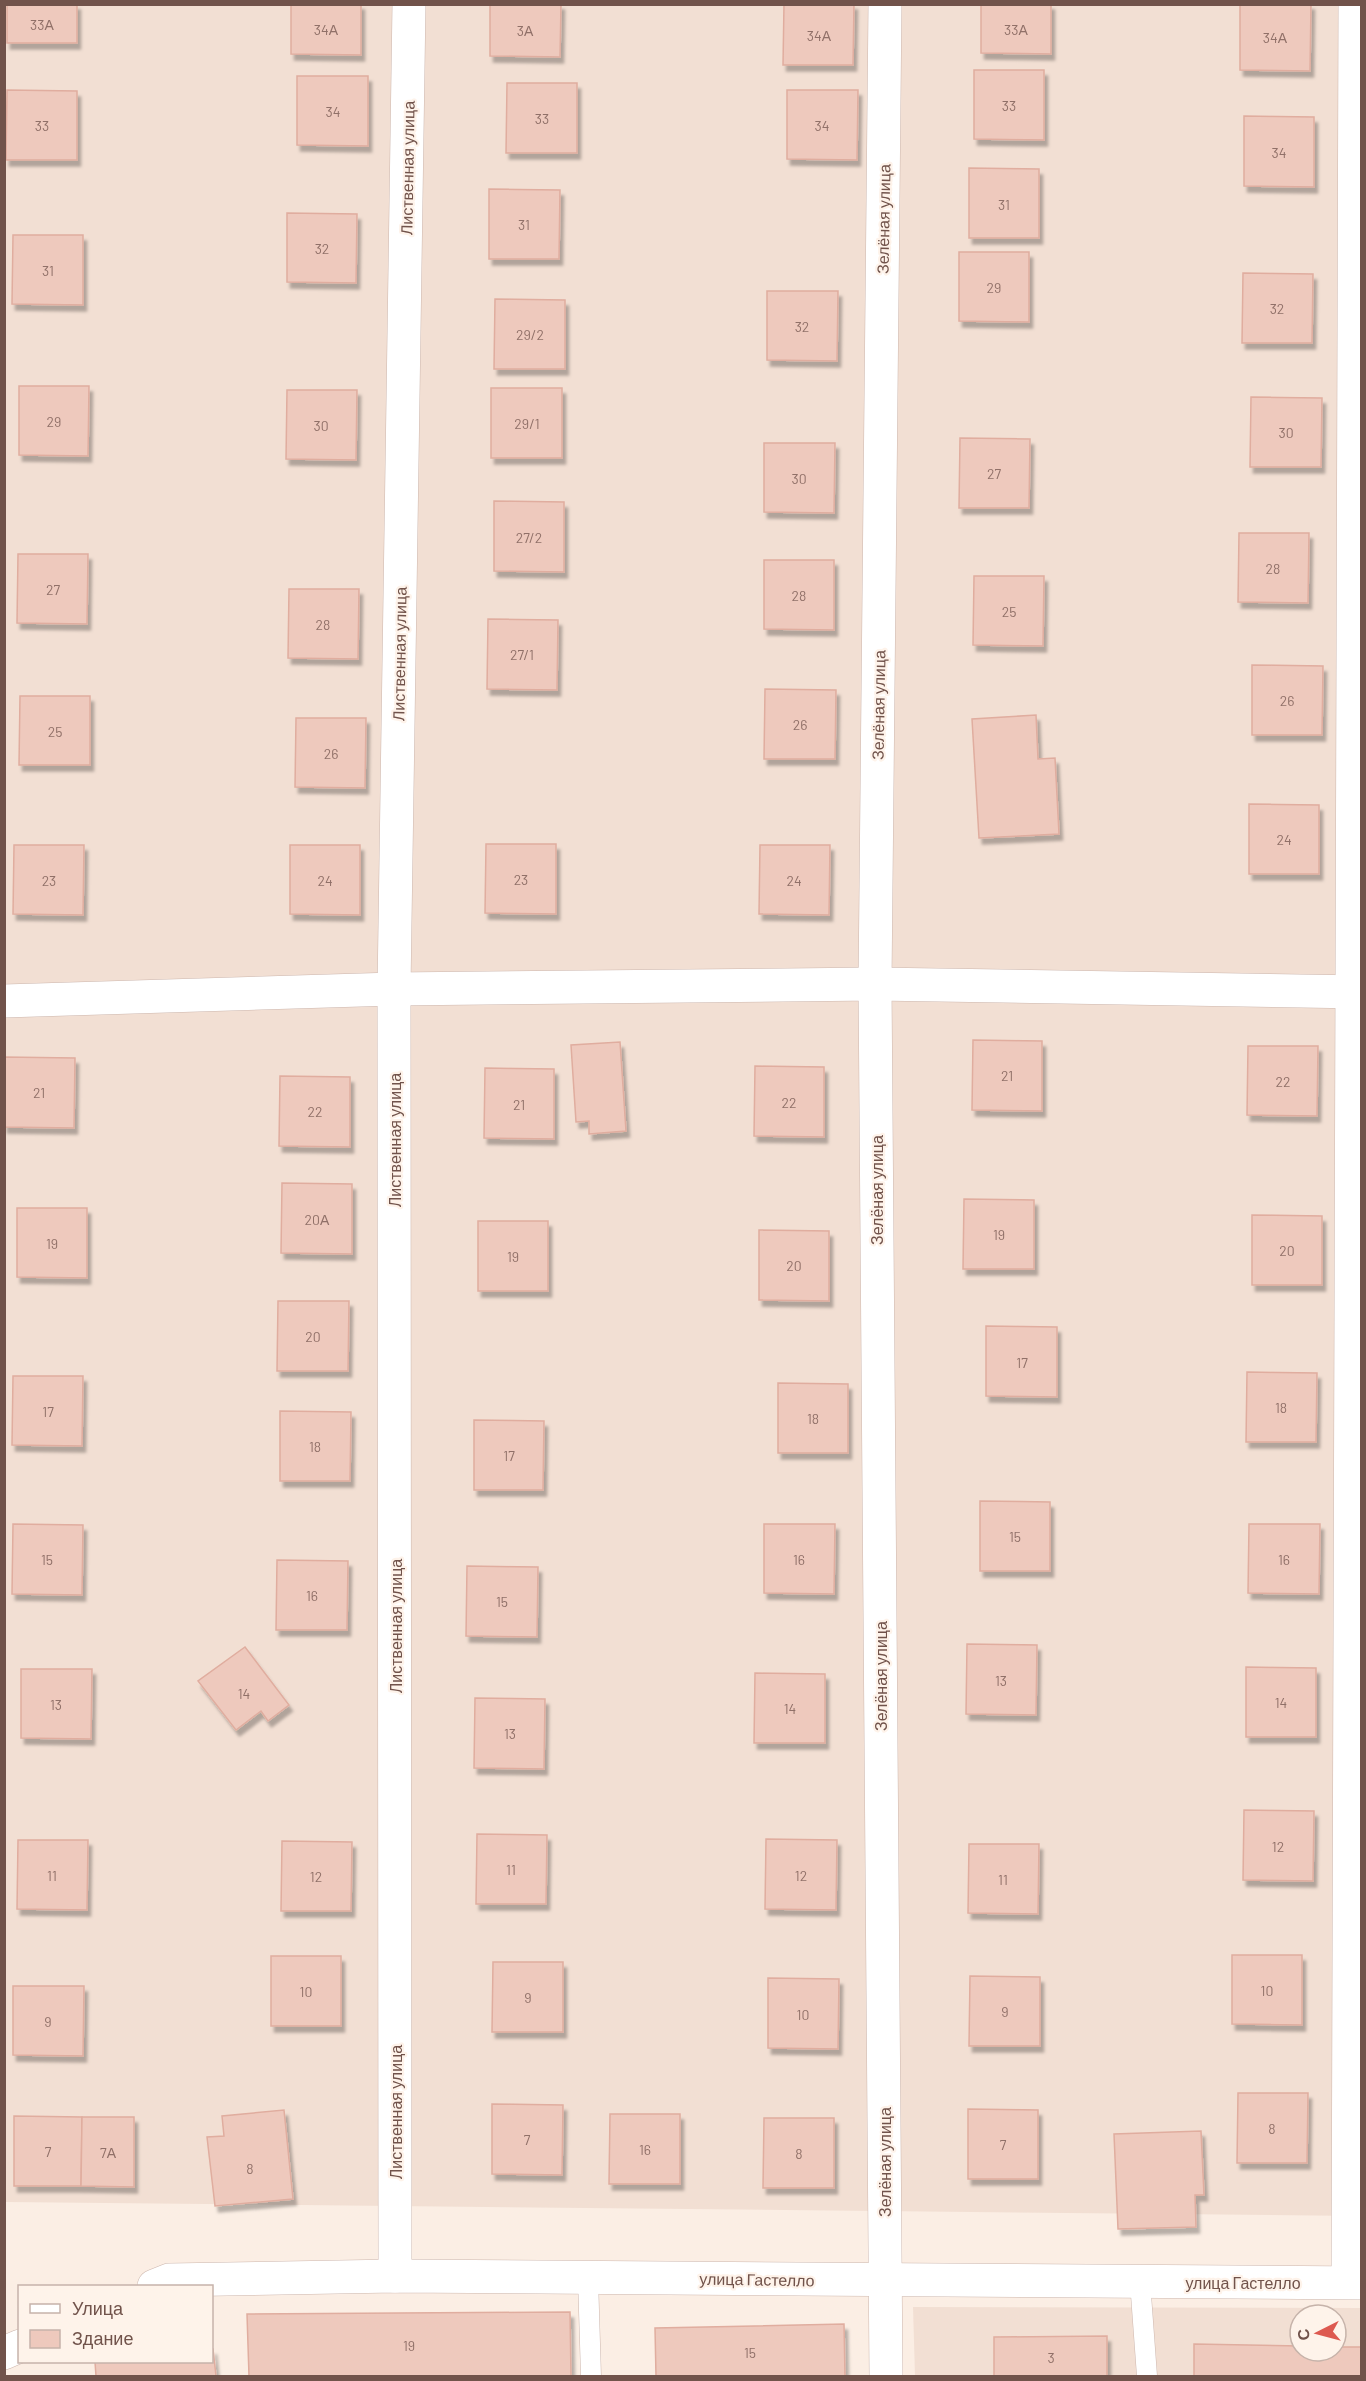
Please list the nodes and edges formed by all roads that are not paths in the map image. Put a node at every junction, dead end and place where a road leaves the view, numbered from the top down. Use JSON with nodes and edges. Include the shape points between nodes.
{"nodes":[{"id":1,"x":409,"y":4,"type":"edge"},
{"id":2,"x":885,"y":4,"type":"edge"},
{"id":3,"x":1355,"y":4,"type":"edge"},
{"id":4,"x":874,"y":984,"type":"junction"},
{"id":5,"x":394,"y":989,"type":"junction"},
{"id":6,"x":1357,"y":992,"type":"edge"},
{"id":7,"x":4,"y":1001,"type":"edge"},
{"id":8,"x":395,"y":2276,"type":"junction"},
{"id":9,"x":588,"y":2278,"type":"junction"},
{"id":10,"x":885,"y":2280,"type":"junction"},
{"id":11,"x":1140,"y":2281,"type":"junction"},
{"id":12,"x":1355,"y":2282,"type":"edge"},
{"id":13,"x":156,"y":2285,"type":"edge"},
{"id":14,"x":18,"y":2347,"type":"edge"},
{"id":15,"x":4,"y":2353,"type":"edge"},
{"id":16,"x":591,"y":2376,"type":"edge"},
{"id":17,"x":886,"y":2376,"type":"edge"},
{"id":18,"x":1147,"y":2376,"type":"edge"}],
"edges":[{"from":1,"to":5,"type":"street","name":"Лиственная улица"},
{"from":2,"to":4,"type":"street","name":"Зелёная улица"},
{"from":3,"to":6,"type":"street"},
{"from":4,"to":5,"type":"street"},
{"from":4,"to":6,"type":"street"},
{"from":4,"to":10,"type":"street","name":"Зелёная улица"},
{"from":5,"to":7,"type":"street"},
{"from":5,"to":8,"type":"street","name":"Лиственная улица"},
{"from":6,"to":12,"type":"street"},
{"from":8,"to":9,"type":"street","name":"улица Гастелло"},
{"from":8,"to":13,"type":"street","name":"улица Гастелло","via":[[169,2280]]},
{"from":9,"to":10,"type":"street","name":"улица Гастелло"},
{"from":9,"to":16,"type":"lane"},
{"from":10,"to":11,"type":"street","name":"улица Гастелло"},
{"from":10,"to":17,"type":"street","name":"Зелёная улица"},
{"from":11,"to":12,"type":"street","name":"улица Гастелло"},
{"from":11,"to":18,"type":"lane"},
{"from":14,"to":15,"type":"street"}]}
